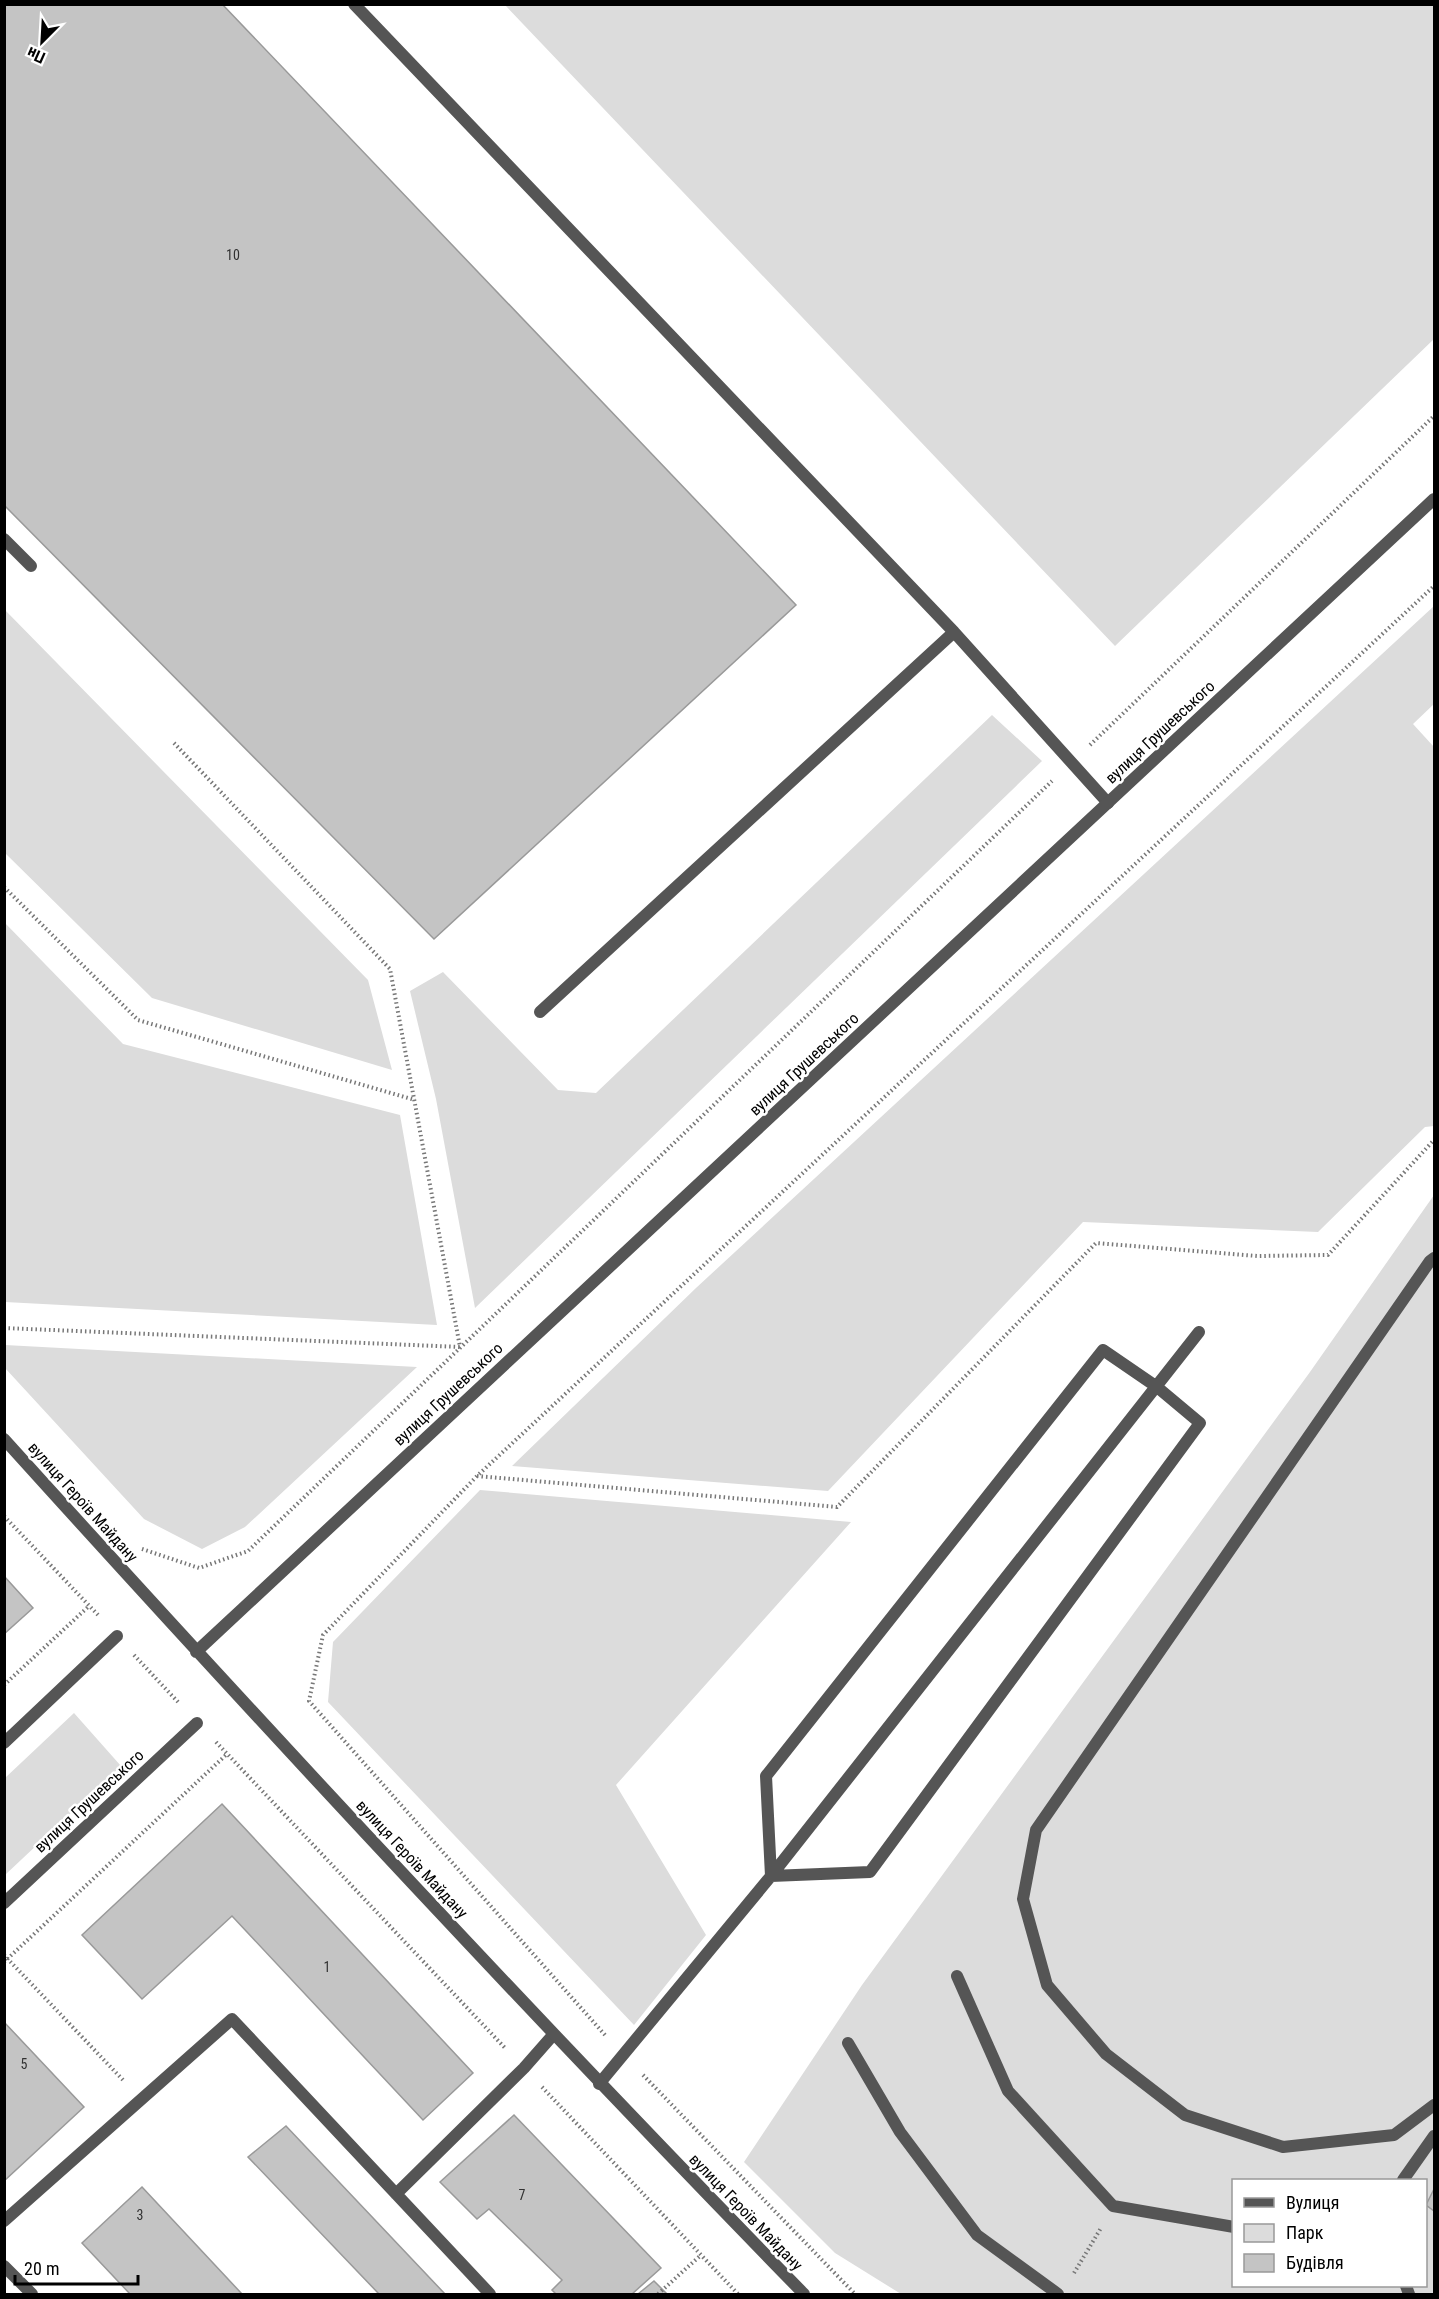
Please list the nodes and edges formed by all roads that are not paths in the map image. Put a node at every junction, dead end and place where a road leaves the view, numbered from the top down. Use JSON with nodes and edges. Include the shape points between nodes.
{"nodes":[{"id":1,"x":354,"y":4,"type":"edge"},
{"id":2,"x":1434,"y":499,"type":"edge"},
{"id":3,"x":4,"y":539,"type":"edge"},
{"id":4,"x":31,"y":566,"type":"dead end"},
{"id":5,"x":954,"y":632,"type":"junction"},
{"id":6,"x":1108,"y":803,"type":"junction"},
{"id":7,"x":540,"y":1012,"type":"dead end"},
{"id":8,"x":1434,"y":1258,"type":"edge"},
{"id":9,"x":1199,"y":1332,"type":"dead end"},
{"id":10,"x":1156,"y":1387,"type":"junction"},
{"id":11,"x":4,"y":1439,"type":"edge"},
{"id":12,"x":117,"y":1636,"type":"road end"},
{"id":13,"x":196,"y":1652,"type":"junction"},
{"id":14,"x":197,"y":1723,"type":"road end"},
{"id":15,"x":4,"y":1743,"type":"edge"},
{"id":16,"x":771,"y":1876,"type":"junction"},
{"id":17,"x":4,"y":1903,"type":"edge"},
{"id":18,"x":957,"y":1976,"type":"dead end"},
{"id":19,"x":553,"y":2035,"type":"junction"},
{"id":20,"x":848,"y":2043,"type":"dead end"},
{"id":21,"x":599,"y":2084,"type":"junction"},
{"id":22,"x":1434,"y":2105,"type":"edge"},
{"id":23,"x":1434,"y":2136,"type":"edge"},
{"id":24,"x":1404,"y":2179,"type":"edge"},
{"id":25,"x":396,"y":2194,"type":"junction"},
{"id":26,"x":4,"y":2221,"type":"edge"},
{"id":27,"x":1232,"y":2227,"type":"edge"},
{"id":28,"x":4,"y":2266,"type":"edge"},
{"id":29,"x":32,"y":2295,"type":"edge"},
{"id":30,"x":490,"y":2295,"type":"edge"},
{"id":31,"x":804,"y":2295,"type":"edge"},
{"id":32,"x":1058,"y":2295,"type":"edge"}],
"edges":[{"from":1,"to":5,"type":"street"},
{"from":2,"to":6,"type":"street","name":"вулиця Грушевського"},
{"from":3,"to":4,"type":"street"},
{"from":5,"to":6,"type":"street"},
{"from":5,"to":7,"type":"street"},
{"from":6,"to":13,"type":"street","name":"вулиця Грушевського"},
{"from":8,"to":22,"type":"street","via":[[1036,1830],[1023,1899],[1047,1985],[1106,2054],[1185,2115],[1283,2147],[1394,2135]]},
{"from":9,"to":10,"type":"street"},
{"from":10,"to":16,"type":"street"},
{"from":10,"to":16,"type":"street","via":[[1103,1350],[766,1776]]},
{"from":10,"to":16,"type":"street","via":[[1200,1423],[870,1872]]},
{"from":11,"to":13,"type":"street","name":"вулиця Героїв Майдану"},
{"from":12,"to":15,"type":"street"},
{"from":13,"to":19,"type":"street","name":"вулиця Героїв Майдану"},
{"from":14,"to":17,"type":"street","name":"вулиця Грушевського"},
{"from":16,"to":21,"type":"street"},
{"from":18,"to":27,"type":"street","via":[[1008,2091],[1113,2206]]},
{"from":19,"to":21,"type":"street","name":"вулиця Героїв Майдану"},
{"from":19,"to":25,"type":"street"},
{"from":20,"to":32,"type":"street","via":[[900,2132],[977,2235]]},
{"from":21,"to":31,"type":"street","name":"вулиця Героїв Майдану"},
{"from":23,"to":24,"type":"street"},
{"from":25,"to":26,"type":"street","via":[[232,2019]]},
{"from":25,"to":30,"type":"street"},
{"from":28,"to":29,"type":"street"}]}
